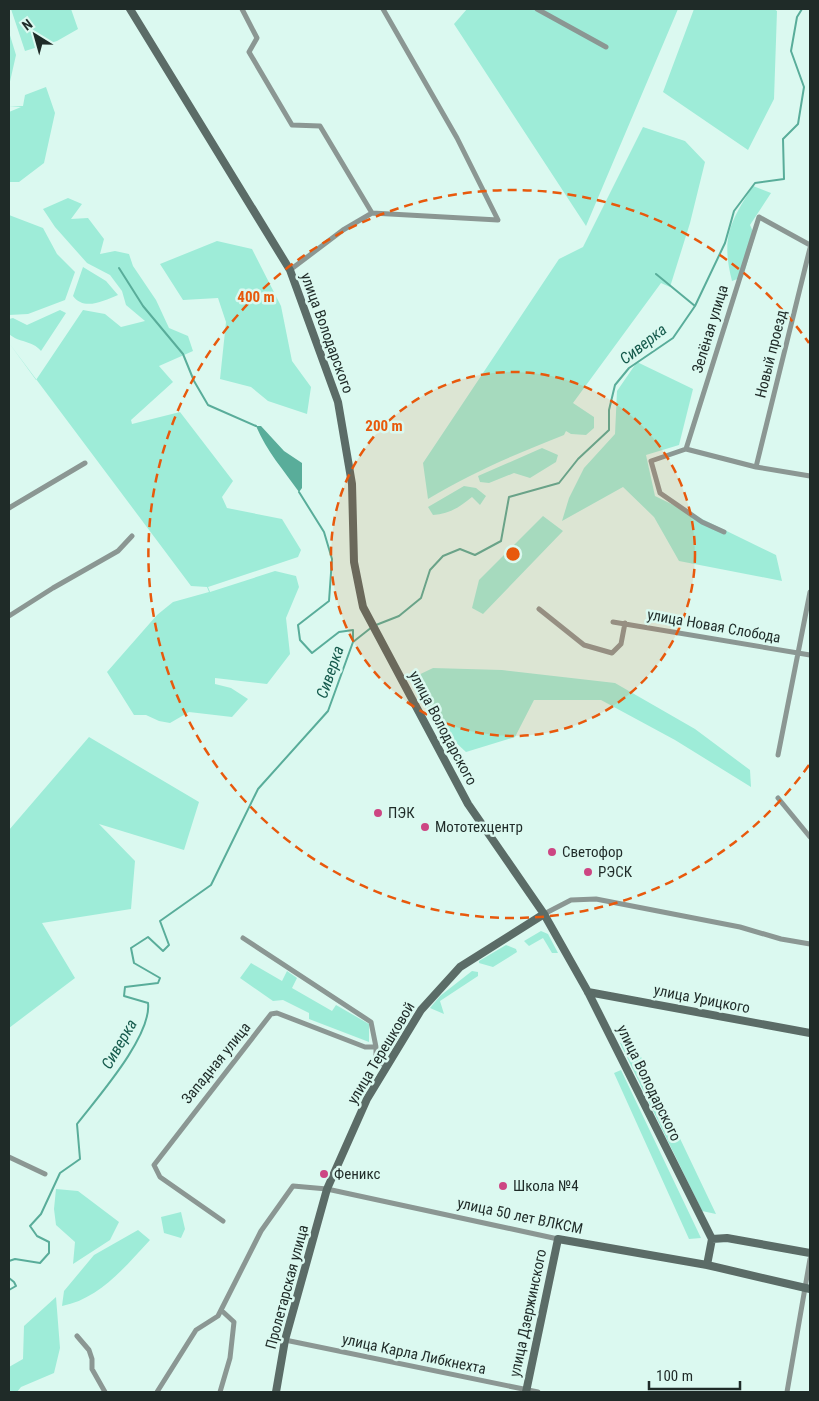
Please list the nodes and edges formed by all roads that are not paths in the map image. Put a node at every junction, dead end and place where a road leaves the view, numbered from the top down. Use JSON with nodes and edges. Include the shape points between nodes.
{"nodes":[{"id":1,"x":130,"y":9,"type":"edge"},
{"id":2,"x":242,"y":9,"type":"edge"},
{"id":3,"x":383,"y":9,"type":"edge"},
{"id":4,"x":538,"y":9,"type":"edge"},
{"id":5,"x":606,"y":47,"type":"dead end"},
{"id":6,"x":372,"y":213,"type":"junction"},
{"id":7,"x":810,"y":246,"type":"edge"},
{"id":8,"x":290,"y":270,"type":"junction"},
{"id":9,"x":686,"y":449,"type":"junction"},
{"id":10,"x":85,"y":464,"type":"dead end"},
{"id":11,"x":756,"y":466,"type":"junction"},
{"id":12,"x":810,"y":476,"type":"edge"},
{"id":13,"x":9,"y":508,"type":"edge"},
{"id":14,"x":724,"y":532,"type":"dead end"},
{"id":15,"x":132,"y":536,"type":"dead end"},
{"id":16,"x":810,"y":592,"type":"edge"},
{"id":17,"x":539,"y":609,"type":"dead end"},
{"id":18,"x":9,"y":616,"type":"edge"},
{"id":19,"x":614,"y":622,"type":"dead end"},
{"id":20,"x":625,"y":623,"type":"junction"},
{"id":21,"x":798,"y":652,"type":"junction"},
{"id":22,"x":810,"y":655,"type":"edge"},
{"id":23,"x":778,"y":755,"type":"dead end"},
{"id":24,"x":778,"y":798,"type":"dead end"},
{"id":25,"x":810,"y":837,"type":"edge"},
{"id":26,"x":544,"y":914,"type":"junction"},
{"id":27,"x":243,"y":938,"type":"dead end"},
{"id":28,"x":810,"y":944,"type":"edge"},
{"id":29,"x":588,"y":992,"type":"junction"},
{"id":30,"x":810,"y":1033,"type":"edge"},
{"id":31,"x":376,"y":1047,"type":"junction"},
{"id":32,"x":386,"y":1067,"type":"junction"},
{"id":33,"x":9,"y":1157,"type":"edge"},
{"id":34,"x":45,"y":1174,"type":"dead end"},
{"id":35,"x":327,"y":1190,"type":"junction"},
{"id":36,"x":223,"y":1221,"type":"dead end"},
{"id":37,"x":558,"y":1239,"type":"junction"},
{"id":38,"x":712,"y":1239,"type":"junction"},
{"id":39,"x":810,"y":1253,"type":"edge"},
{"id":40,"x":810,"y":1259,"type":"edge"},
{"id":41,"x":707,"y":1265,"type":"junction"},
{"id":42,"x":807,"y":1288,"type":"edge"},
{"id":43,"x":221,"y":1310,"type":"junction"},
{"id":44,"x":77,"y":1336,"type":"dead end"},
{"id":45,"x":285,"y":1340,"type":"junction"},
{"id":46,"x":526,"y":1391,"type":"edge"},
{"id":47,"x":105,"y":1392,"type":"edge"},
{"id":48,"x":157,"y":1392,"type":"edge"},
{"id":49,"x":220,"y":1392,"type":"edge"},
{"id":50,"x":276,"y":1392,"type":"edge"},
{"id":51,"x":538,"y":1392,"type":"edge"},
{"id":52,"x":787,"y":1392,"type":"edge"}],
"edges":[{"from":1,"to":8,"type":"main road","name":"улица Володарского"},
{"from":2,"to":6,"type":"street","via":[[257,38],[249,52],[292,125],[320,126]]},
{"from":3,"to":6,"type":"street","via":[[457,138],[498,220]]},
{"from":4,"to":5,"type":"street"},
{"from":6,"to":8,"type":"street","via":[[343,230]]},
{"from":7,"to":9,"type":"street","name":"Зелёная улица","via":[[758,217]]},
{"from":7,"to":11,"type":"street","name":"Новый проезд"},
{"from":8,"to":26,"type":"main road","name":"улица Володарского","via":[[338,402],[352,484],[354,562],[363,607],[468,804]]},
{"from":9,"to":11,"type":"street"},
{"from":9,"to":14,"type":"street","via":[[652,461],[660,493],[702,522]]},
{"from":10,"to":13,"type":"street"},
{"from":11,"to":12,"type":"street"},
{"from":15,"to":18,"type":"street","via":[[118,551]]},
{"from":16,"to":21,"type":"street"},
{"from":17,"to":20,"type":"street","via":[[584,645],[612,653],[621,644]]},
{"from":19,"to":20,"type":"street","name":"улица Новая Слобода"},
{"from":20,"to":21,"type":"street","name":"улица Новая Слобода"},
{"from":21,"to":22,"type":"street","name":"улица Новая Слобода"},
{"from":21,"to":23,"type":"street"},
{"from":24,"to":25,"type":"street"},
{"from":26,"to":28,"type":"street","name":"улица Терешковой","via":[[571,900],[596,899]]},
{"from":26,"to":29,"type":"main road","name":"улица Володарского"},
{"from":26,"to":32,"type":"main road","name":"улица Терешковой","via":[[460,967],[421,1010]]},
{"from":27,"to":31,"type":"street","via":[[371,1022]]},
{"from":29,"to":30,"type":"main road","name":"улица Урицкого"},
{"from":29,"to":38,"type":"main road","name":"улица Володарского"},
{"from":31,"to":32,"type":"street","via":[[376,1058]]},
{"from":31,"to":36,"type":"street","name":"Западная улица","via":[[365,1047],[277,1013],[271,1014],[154,1165],[160,1177]]},
{"from":32,"to":35,"type":"main road","name":"улица Терешковой","via":[[367,1099]]},
{"from":33,"to":34,"type":"street"},
{"from":35,"to":37,"type":"street","name":"улица 50 лет ВЛКСМ"},
{"from":35,"to":43,"type":"street","via":[[293,1186],[261,1231]]},
{"from":35,"to":45,"type":"main road","name":"Пролетарская улица"},
{"from":37,"to":41,"type":"main road","name":"улица 50 лет ВЛКСМ"},
{"from":37,"to":46,"type":"main road","name":"улица Дзержинского"},
{"from":38,"to":39,"type":"main road","via":[[727,1238]]},
{"from":38,"to":41,"type":"main road"},
{"from":40,"to":42,"type":"street"},
{"from":41,"to":42,"type":"main road","name":"улица 50 лет ВЛКСМ"},
{"from":42,"to":52,"type":"street"},
{"from":43,"to":48,"type":"street","via":[[218,1316],[196,1330]]},
{"from":43,"to":49,"type":"street","via":[[234,1322],[230,1358]]},
{"from":44,"to":47,"type":"street","via":[[87,1346],[92,1369]]},
{"from":45,"to":46,"type":"street","name":"улица Карла Либкнехта"},
{"from":45,"to":50,"type":"main road","name":"Пролетарская улица"},
{"from":46,"to":51,"type":"street","name":"улица Карла Либкнехта"}]}
